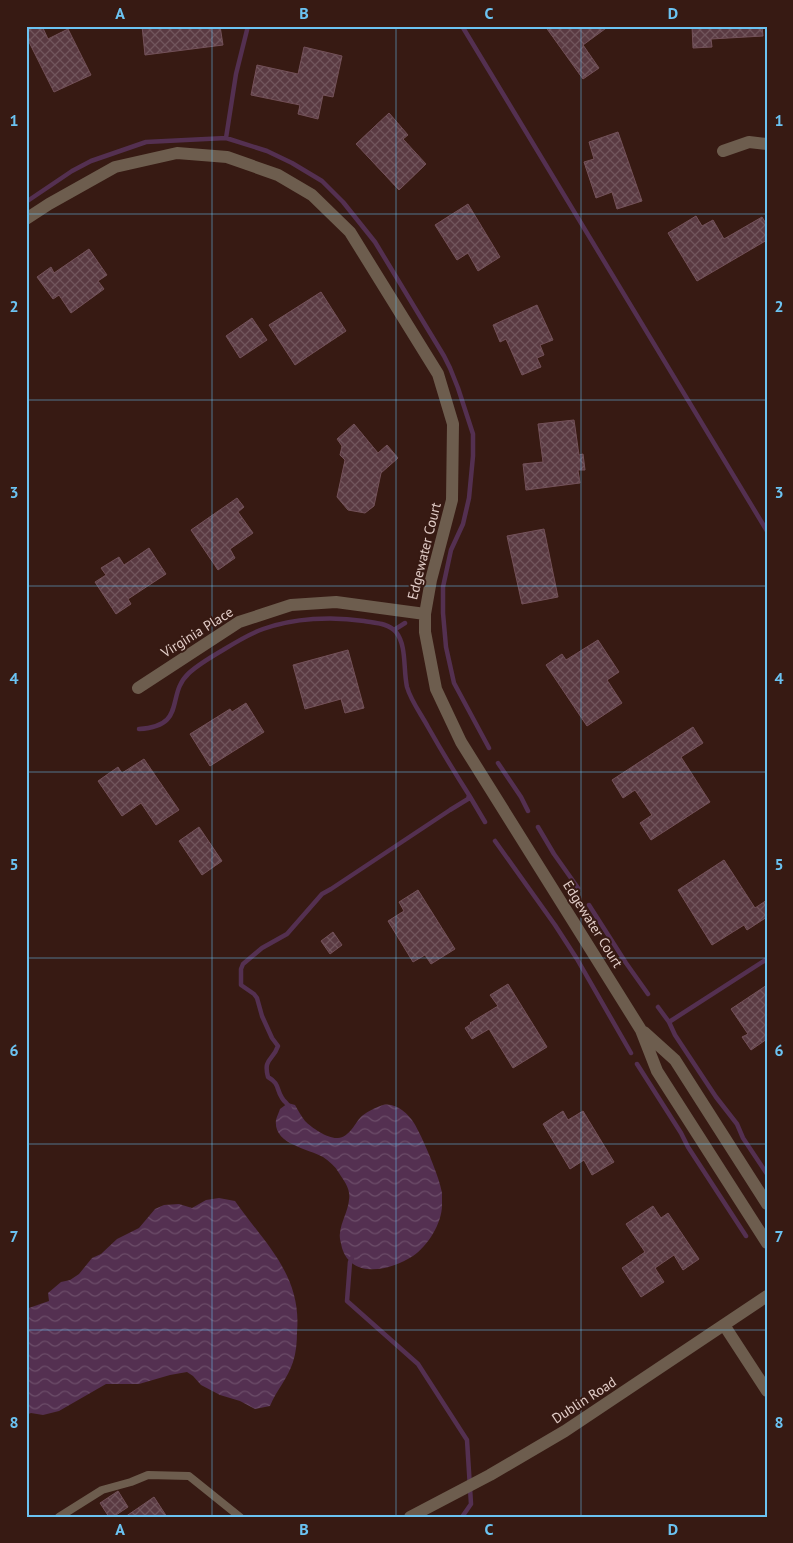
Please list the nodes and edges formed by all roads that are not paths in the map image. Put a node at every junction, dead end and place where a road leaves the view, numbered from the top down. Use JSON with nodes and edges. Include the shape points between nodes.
{"nodes":[{"id":1,"x":767,"y":144,"type":"edge"},
{"id":2,"x":722,"y":151,"type":"dead end"},
{"id":3,"x":26,"y":219,"type":"edge"},
{"id":4,"x":425,"y":614,"type":"junction"},
{"id":5,"x":138,"y":688,"type":"dead end"},
{"id":6,"x":641,"y":1030,"type":"junction"},
{"id":7,"x":767,"y":1204,"type":"edge"},
{"id":8,"x":767,"y":1243,"type":"edge"},
{"id":9,"x":767,"y":1296,"type":"edge"},
{"id":10,"x":724,"y":1325,"type":"junction"},
{"id":11,"x":767,"y":1390,"type":"edge"},
{"id":12,"x":59,"y":1517,"type":"edge"},
{"id":13,"x":240,"y":1517,"type":"edge"},
{"id":14,"x":410,"y":1517,"type":"edge"}],
"edges":[{"from":1,"to":2,"type":"street","via":[[749,142]]},
{"from":3,"to":4,"type":"street","name":"Edgewater Court","via":[[114,167],[178,153],[227,158],[278,175],[312,195],[350,232],[438,374],[453,424],[452,500],[430,580]]},
{"from":4,"to":5,"type":"street","name":"Virginia Place","via":[[336,602],[291,605],[240,622]]},
{"from":4,"to":6,"type":"street","name":"Edgewater Court","via":[[425,632],[436,688],[461,742]]},
{"from":6,"to":7,"type":"street","name":"Edgewater Court","via":[[675,1060]]},
{"from":6,"to":8,"type":"street","name":"Edgewater Court","via":[[657,1071]]},
{"from":9,"to":10,"type":"street","name":"Dublin Road"},
{"from":10,"to":11,"type":"street"},
{"from":10,"to":14,"type":"street","name":"Dublin Road","via":[[565,1431]]},
{"from":12,"to":13,"type":"lane","via":[[102,1490],[148,1475],[189,1476]]}]}
